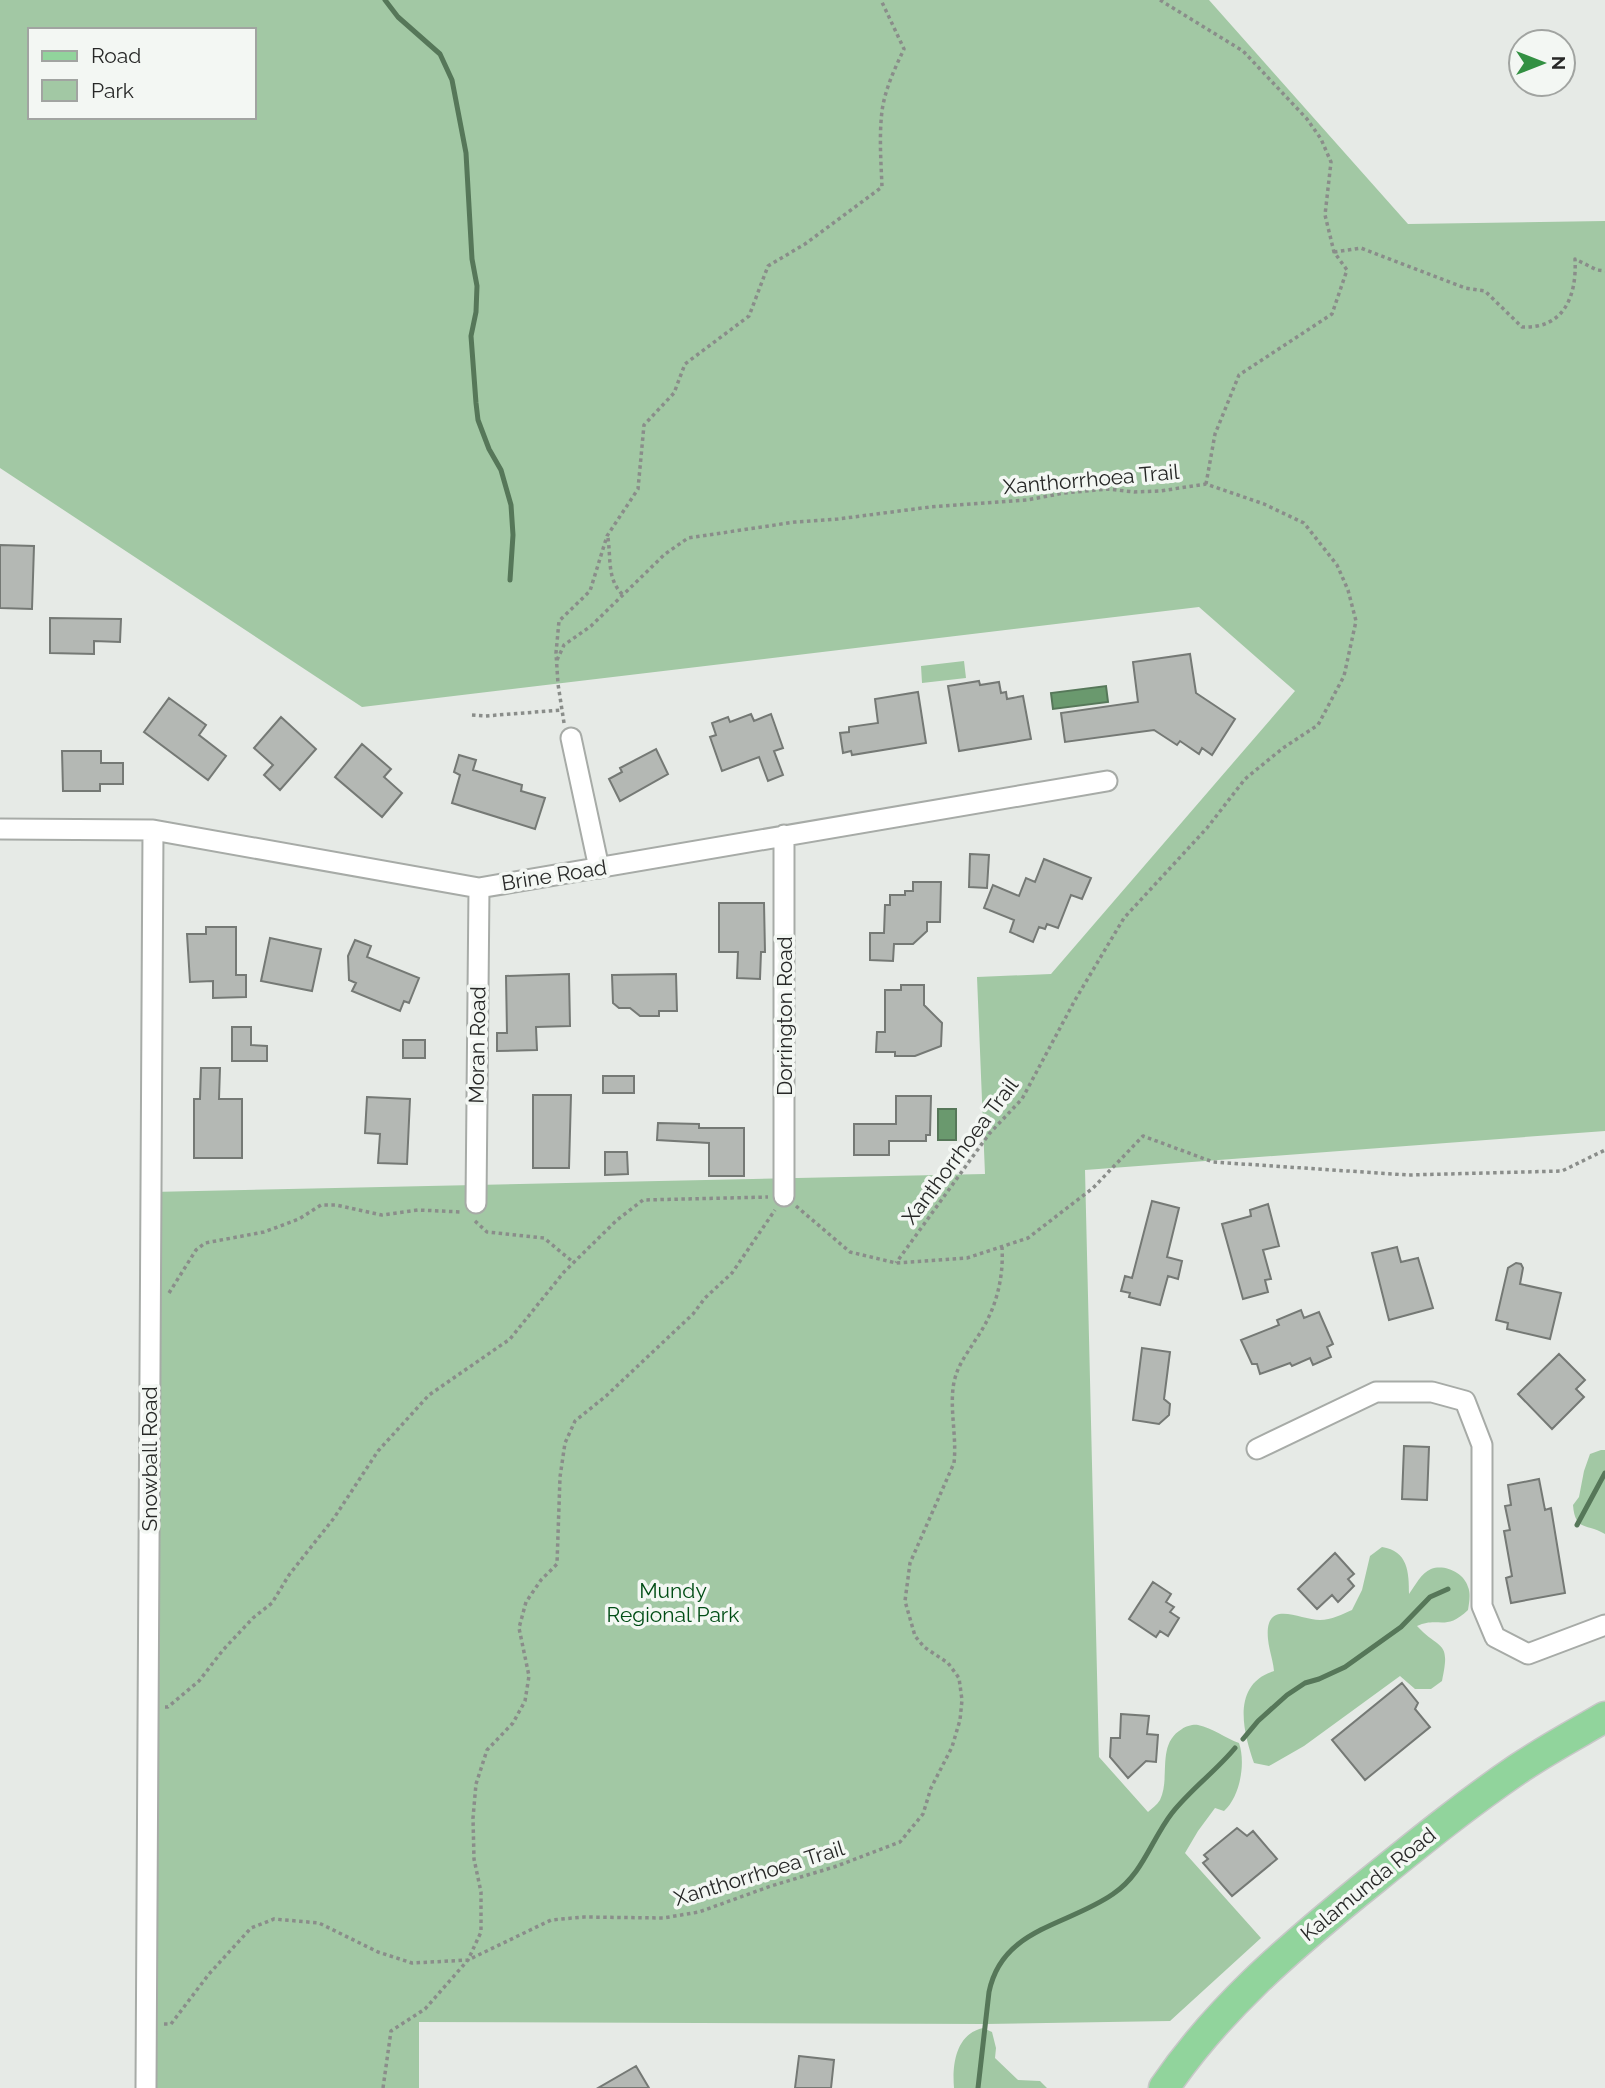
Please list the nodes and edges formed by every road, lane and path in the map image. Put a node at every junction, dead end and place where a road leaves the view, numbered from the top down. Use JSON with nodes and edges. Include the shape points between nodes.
{"nodes":[{"id":1,"x":881,"y":0,"type":"edge"},
{"id":2,"x":1160,"y":0,"type":"edge"},
{"id":3,"x":1334,"y":252,"type":"junction"},
{"id":4,"x":1605,"y":271,"type":"edge"},
{"id":5,"x":1206,"y":484,"type":"junction"},
{"id":6,"x":607,"y":536,"type":"junction"},
{"id":7,"x":623,"y":594,"type":"junction"},
{"id":8,"x":557,"y":660,"type":"junction"},
{"id":9,"x":562,"y":710,"type":"junction"},
{"id":10,"x":472,"y":715,"type":"dead end"},
{"id":11,"x":571,"y":738,"type":"joint"},
{"id":12,"x":1107,"y":781,"type":"dead end"},
{"id":13,"x":0,"y":829,"type":"edge"},
{"id":14,"x":153,"y":830,"type":"junction"},
{"id":15,"x":784,"y":835,"type":"junction"},
{"id":16,"x":599,"y":868,"type":"junction"},
{"id":17,"x":479,"y":888,"type":"junction"},
{"id":18,"x":1605,"y":1150,"type":"edge"},
{"id":19,"x":784,"y":1196,"type":"junction"},
{"id":20,"x":476,"y":1203,"type":"junction"},
{"id":21,"x":1002,"y":1247,"type":"junction"},
{"id":22,"x":574,"y":1262,"type":"junction"},
{"id":23,"x":896,"y":1263,"type":"junction"},
{"id":24,"x":168,"y":1294,"type":"dead end"},
{"id":25,"x":1257,"y":1449,"type":"dead end"},
{"id":26,"x":1605,"y":1625,"type":"edge"},
{"id":27,"x":148,"y":1706,"type":"junction"},
{"id":28,"x":1605,"y":1717,"type":"edge"},
{"id":29,"x":468,"y":1960,"type":"junction"},
{"id":30,"x":146,"y":2024,"type":"junction"},
{"id":31,"x":146,"y":2088,"type":"edge"},
{"id":32,"x":383,"y":2088,"type":"edge"},
{"id":33,"x":1164,"y":2088,"type":"edge"}],
"edges":[{"from":1,"to":6,"type":"path","via":[[904,49],[882,108],[881,187],[768,266],[749,316],[685,364],[674,393],[644,425],[638,489]]},
{"from":2,"to":3,"type":"path","via":[[1243,51],[1321,139],[1331,162],[1325,215]]},
{"from":3,"to":4,"type":"path","via":[[1361,248],[1465,288],[1485,291],[1522,327],[1537,328],[1559,316],[1573,295],[1575,259]]},
{"from":3,"to":5,"type":"path","via":[[1347,270],[1332,314],[1238,375],[1215,434]]},
{"from":5,"to":7,"type":"path","name":"Xanthorrhoea Trail","via":[[1160,491],[1064,493],[717,531],[688,538]]},
{"from":5,"to":23,"type":"path","name":"Xanthorrhoea Trail","via":[[1304,523],[1336,565],[1356,621],[1344,676],[1318,725],[1245,779],[1207,828],[1124,918],[1023,1099],[989,1134]]},
{"from":6,"to":7,"type":"path","via":[[611,578]]},
{"from":6,"to":8,"type":"path","via":[[590,591],[559,621]]},
{"from":7,"to":8,"type":"path","name":"Xanthorrhoea Trail","via":[[564,645]]},
{"from":8,"to":9,"type":"path"},
{"from":9,"to":10,"type":"path"},
{"from":9,"to":11,"type":"path"},
{"from":11,"to":16,"type":"street"},
{"from":12,"to":15,"type":"street","name":"Brine Road"},
{"from":13,"to":14,"type":"street","name":"Brine Road"},
{"from":14,"to":17,"type":"street","name":"Brine Road"},
{"from":14,"to":27,"type":"street","name":"Snowball Road"},
{"from":15,"to":16,"type":"street","name":"Brine Road"},
{"from":15,"to":19,"type":"street","name":"Dorrington Road"},
{"from":16,"to":17,"type":"street","name":"Brine Road"},
{"from":17,"to":20,"type":"street","name":"Moran Road"},
{"from":18,"to":21,"type":"path","via":[[1562,1171],[1408,1175],[1213,1162],[1143,1136],[1093,1188],[1028,1238]]},
{"from":19,"to":22,"type":"path","via":[[643,1200]]},
{"from":19,"to":23,"type":"path","via":[[850,1252]]},
{"from":19,"to":29,"type":"path","via":[[732,1273],[575,1421],[565,1443],[557,1564],[526,1602],[519,1628],[529,1676],[525,1701],[513,1723],[487,1750],[476,1784],[474,1858],[481,1892],[481,1933]]},
{"from":20,"to":22,"type":"path","via":[[474,1220],[487,1232],[544,1238]]},
{"from":20,"to":24,"type":"path","via":[[463,1212],[418,1210],[382,1215],[321,1205],[264,1232],[205,1243]]},
{"from":21,"to":23,"type":"path","via":[[967,1258]]},
{"from":21,"to":29,"type":"path","name":"Xanthorrhoea Trail","via":[[1000,1286],[989,1317],[961,1360],[954,1384],[954,1462],[910,1563],[905,1601],[909,1621],[924,1647],[959,1678],[962,1700],[952,1747],[923,1814],[900,1842],[699,1912],[663,1918],[551,1920]]},
{"from":22,"to":27,"type":"path","via":[[510,1339],[429,1395],[378,1451],[272,1603],[253,1618],[199,1681],[168,1707]]},
{"from":25,"to":26,"type":"street","via":[[1376,1392],[1432,1392],[1465,1401],[1482,1445],[1482,1606],[1495,1637],[1528,1654]]},
{"from":27,"to":30,"type":"street","name":"Snowball Road"},
{"from":28,"to":33,"type":"main road","name":"Kalamunda Road","via":[[1466,1806],[1290,1947],[1204,2035]]},
{"from":29,"to":30,"type":"path","via":[[412,1963],[319,1923],[274,1919],[251,1928],[171,2024]]},
{"from":29,"to":32,"type":"path","via":[[425,2009],[391,2031]]},
{"from":30,"to":31,"type":"street","name":"Snowball Road"}]}
